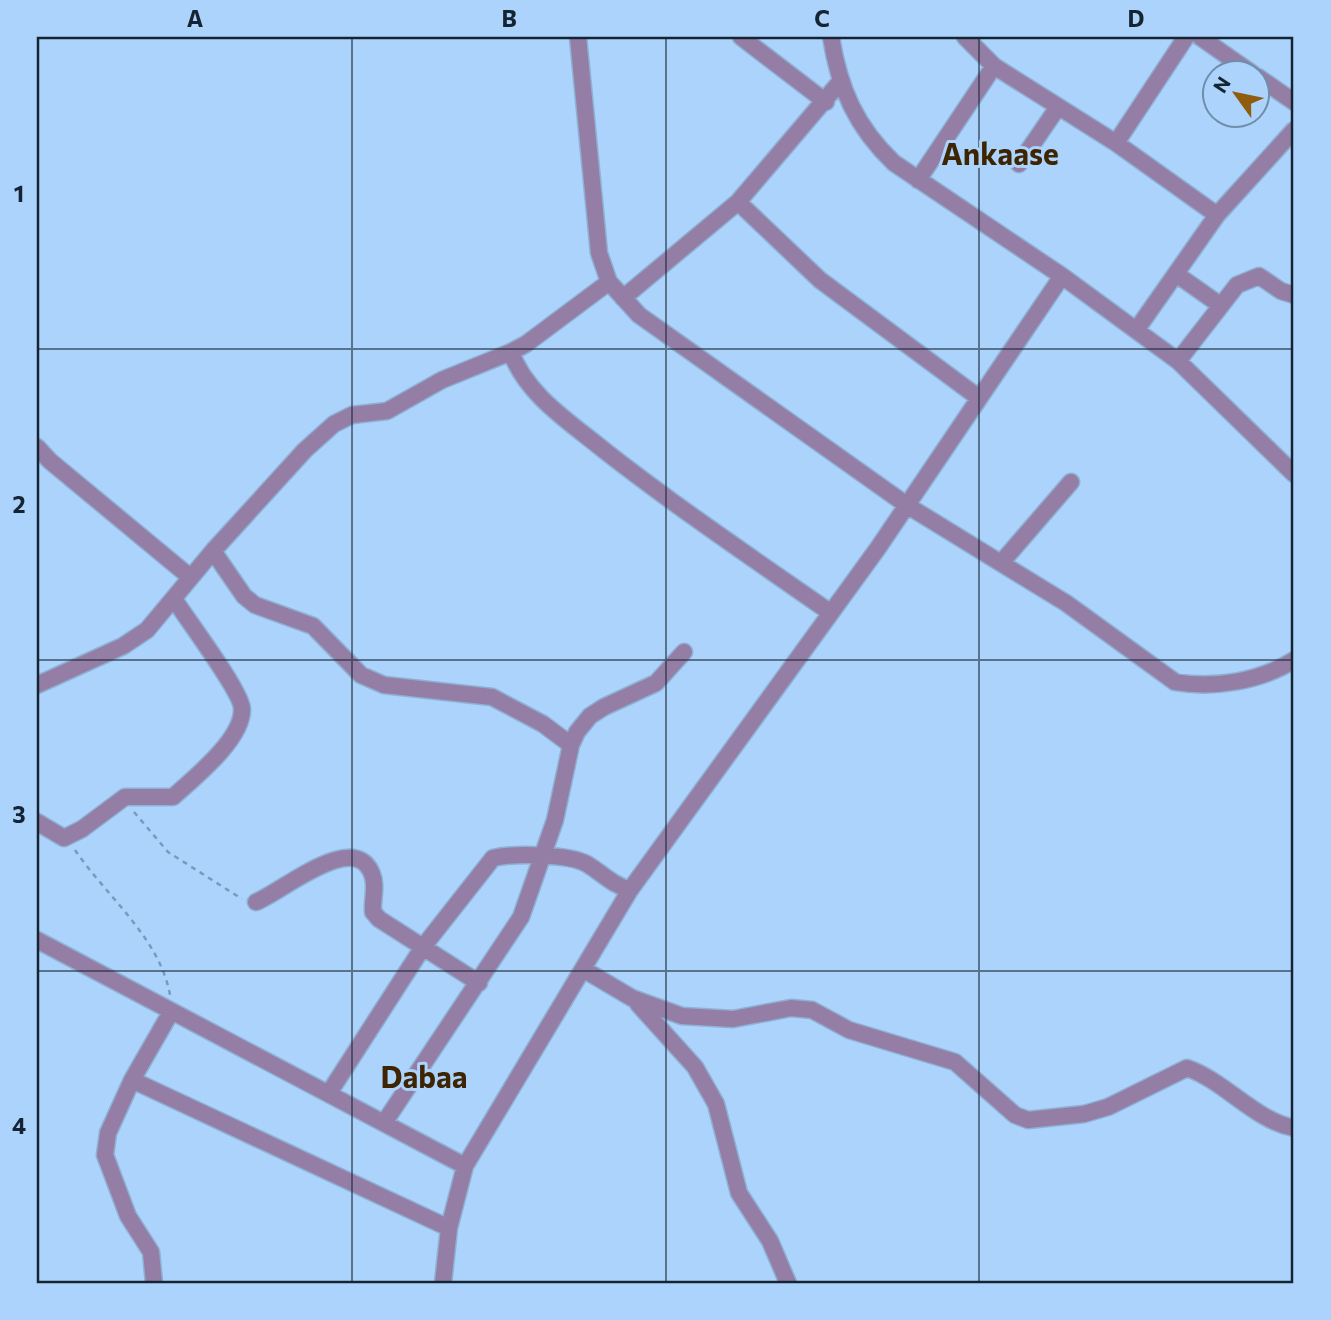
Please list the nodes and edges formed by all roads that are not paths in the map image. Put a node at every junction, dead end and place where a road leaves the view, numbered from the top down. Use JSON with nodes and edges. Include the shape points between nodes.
{"nodes":[{"id":1,"x":578,"y":37,"type":"edge"},
{"id":2,"x":741,"y":37,"type":"edge"},
{"id":3,"x":831,"y":37,"type":"edge"},
{"id":4,"x":965,"y":37,"type":"edge"},
{"id":5,"x":1186,"y":37,"type":"edge"},
{"id":6,"x":1200,"y":37,"type":"edge"},
{"id":7,"x":1233,"y":60,"type":"edge"},
{"id":8,"x":993,"y":66,"type":"junction"},
{"id":9,"x":840,"y":82,"type":"junction"},
{"id":10,"x":1272,"y":87,"type":"edge"},
{"id":11,"x":826,"y":102,"type":"junction"},
{"id":12,"x":1294,"y":102,"type":"edge"},
{"id":13,"x":1058,"y":107,"type":"junction"},
{"id":14,"x":1294,"y":130,"type":"edge"},
{"id":15,"x":1116,"y":143,"type":"junction"},
{"id":16,"x":1019,"y":164,"type":"dead end"},
{"id":17,"x":918,"y":180,"type":"junction"},
{"id":18,"x":738,"y":202,"type":"junction"},
{"id":19,"x":1217,"y":215,"type":"junction"},
{"id":20,"x":1176,"y":274,"type":"junction"},
{"id":21,"x":1062,"y":276,"type":"junction"},
{"id":22,"x":610,"y":282,"type":"junction"},
{"id":23,"x":1294,"y":295,"type":"edge"},
{"id":24,"x":623,"y":298,"type":"junction"},
{"id":25,"x":1220,"y":305,"type":"junction"},
{"id":26,"x":1137,"y":329,"type":"junction"},
{"id":27,"x":511,"y":352,"type":"junction"},
{"id":28,"x":1178,"y":361,"type":"junction"},
{"id":29,"x":979,"y":398,"type":"junction"},
{"id":30,"x":37,"y":447,"type":"edge"},
{"id":31,"x":1294,"y":474,"type":"edge"},
{"id":32,"x":1070,"y":482,"type":"dead end"},
{"id":33,"x":908,"y":506,"type":"junction"},
{"id":34,"x":213,"y":551,"type":"junction"},
{"id":35,"x":1001,"y":563,"type":"junction"},
{"id":36,"x":190,"y":577,"type":"junction"},
{"id":37,"x":174,"y":599,"type":"junction"},
{"id":38,"x":831,"y":612,"type":"junction"},
{"id":39,"x":684,"y":652,"type":"dead end"},
{"id":40,"x":1294,"y":660,"type":"edge"},
{"id":41,"x":37,"y":685,"type":"edge"},
{"id":42,"x":571,"y":745,"type":"junction"},
{"id":43,"x":37,"y":822,"type":"edge"},
{"id":44,"x":542,"y":858,"type":"junction"},
{"id":45,"x":630,"y":890,"type":"junction"},
{"id":46,"x":256,"y":902,"type":"road end"},
{"id":47,"x":37,"y":940,"type":"edge"},
{"id":48,"x":423,"y":947,"type":"junction"},
{"id":49,"x":583,"y":969,"type":"junction"},
{"id":50,"x":479,"y":983,"type":"junction"},
{"id":51,"x":632,"y":998,"type":"junction"},
{"id":52,"x":171,"y":1012,"type":"junction"},
{"id":53,"x":132,"y":1080,"type":"junction"},
{"id":54,"x":329,"y":1093,"type":"junction"},
{"id":55,"x":384,"y":1123,"type":"junction"},
{"id":56,"x":1294,"y":1128,"type":"edge"},
{"id":57,"x":464,"y":1166,"type":"junction"},
{"id":58,"x":449,"y":1228,"type":"junction"},
{"id":59,"x":154,"y":1283,"type":"edge"},
{"id":60,"x":443,"y":1283,"type":"edge"},
{"id":61,"x":788,"y":1283,"type":"edge"}],
"edges":[{"from":1,"to":22,"type":"street","via":[[599,253]]},
{"from":2,"to":11,"type":"street"},
{"from":3,"to":9,"type":"street"},
{"from":4,"to":8,"type":"street"},
{"from":5,"to":15,"type":"street"},
{"from":6,"to":7,"type":"street"},
{"from":8,"to":13,"type":"street"},
{"from":8,"to":17,"type":"street"},
{"from":9,"to":11,"type":"street"},
{"from":9,"to":17,"type":"street","via":[[855,116],[876,145]]},
{"from":10,"to":12,"type":"street"},
{"from":11,"to":18,"type":"street"},
{"from":13,"to":15,"type":"street"},
{"from":13,"to":16,"type":"street"},
{"from":14,"to":19,"type":"street"},
{"from":15,"to":19,"type":"street"},
{"from":17,"to":21,"type":"street"},
{"from":18,"to":24,"type":"street"},
{"from":18,"to":29,"type":"street","via":[[820,280]]},
{"from":19,"to":20,"type":"street"},
{"from":20,"to":25,"type":"street"},
{"from":20,"to":26,"type":"street"},
{"from":21,"to":26,"type":"street"},
{"from":21,"to":29,"type":"street"},
{"from":22,"to":24,"type":"street"},
{"from":22,"to":27,"type":"street"},
{"from":23,"to":25,"type":"street","via":[[1258,276],[1237,285]]},
{"from":24,"to":33,"type":"street","via":[[639,315]]},
{"from":25,"to":28,"type":"street"},
{"from":26,"to":28,"type":"street"},
{"from":27,"to":34,"type":"street","via":[[442,380],[387,411],[352,415],[334,424]]},
{"from":27,"to":38,"type":"street","via":[[516,367],[552,408],[655,490]]},
{"from":28,"to":31,"type":"street"},
{"from":29,"to":33,"type":"street"},
{"from":30,"to":36,"type":"street"},
{"from":32,"to":35,"type":"street"},
{"from":33,"to":35,"type":"street"},
{"from":33,"to":38,"type":"street"},
{"from":34,"to":36,"type":"street"},
{"from":34,"to":42,"type":"street","via":[[255,606],[313,626],[362,675],[384,685],[492,697]]},
{"from":35,"to":40,"type":"street","via":[[1066,603],[1175,682],[1233,682],[1266,674]]},
{"from":36,"to":37,"type":"street"},
{"from":37,"to":41,"type":"street","via":[[147,630],[123,646]]},
{"from":37,"to":43,"type":"street","via":[[241,700],[240,721],[232,737],[173,797],[125,797],[64,838]]},
{"from":38,"to":45,"type":"street"},
{"from":39,"to":42,"type":"street","via":[[656,683],[590,716]]},
{"from":42,"to":44,"type":"street"},
{"from":44,"to":45,"type":"street","via":[[573,858]]},
{"from":44,"to":48,"type":"street","via":[[493,858]]},
{"from":44,"to":50,"type":"street","via":[[521,917]]},
{"from":45,"to":49,"type":"street"},
{"from":46,"to":48,"type":"street","via":[[334,859],[350,855],[362,859],[372,872],[373,912]]},
{"from":47,"to":52,"type":"street"},
{"from":48,"to":50,"type":"street"},
{"from":48,"to":54,"type":"street"},
{"from":49,"to":51,"type":"street"},
{"from":49,"to":57,"type":"street"},
{"from":50,"to":55,"type":"street"},
{"from":51,"to":56,"type":"street","via":[[682,1016],[733,1019],[791,1008],[812,1010],[849,1030],[955,1062],[1015,1115],[1028,1120],[1108,1107],[1187,1068],[1209,1076],[1266,1117]]},
{"from":51,"to":61,"type":"street","via":[[695,1067],[716,1104],[739,1193],[770,1241]]},
{"from":52,"to":53,"type":"street"},
{"from":52,"to":54,"type":"street"},
{"from":53,"to":58,"type":"street"},
{"from":53,"to":59,"type":"street","via":[[108,1133],[105,1155],[128,1216],[151,1252]]},
{"from":54,"to":55,"type":"street"},
{"from":55,"to":57,"type":"street"},
{"from":57,"to":58,"type":"street"},
{"from":58,"to":60,"type":"street"}]}
